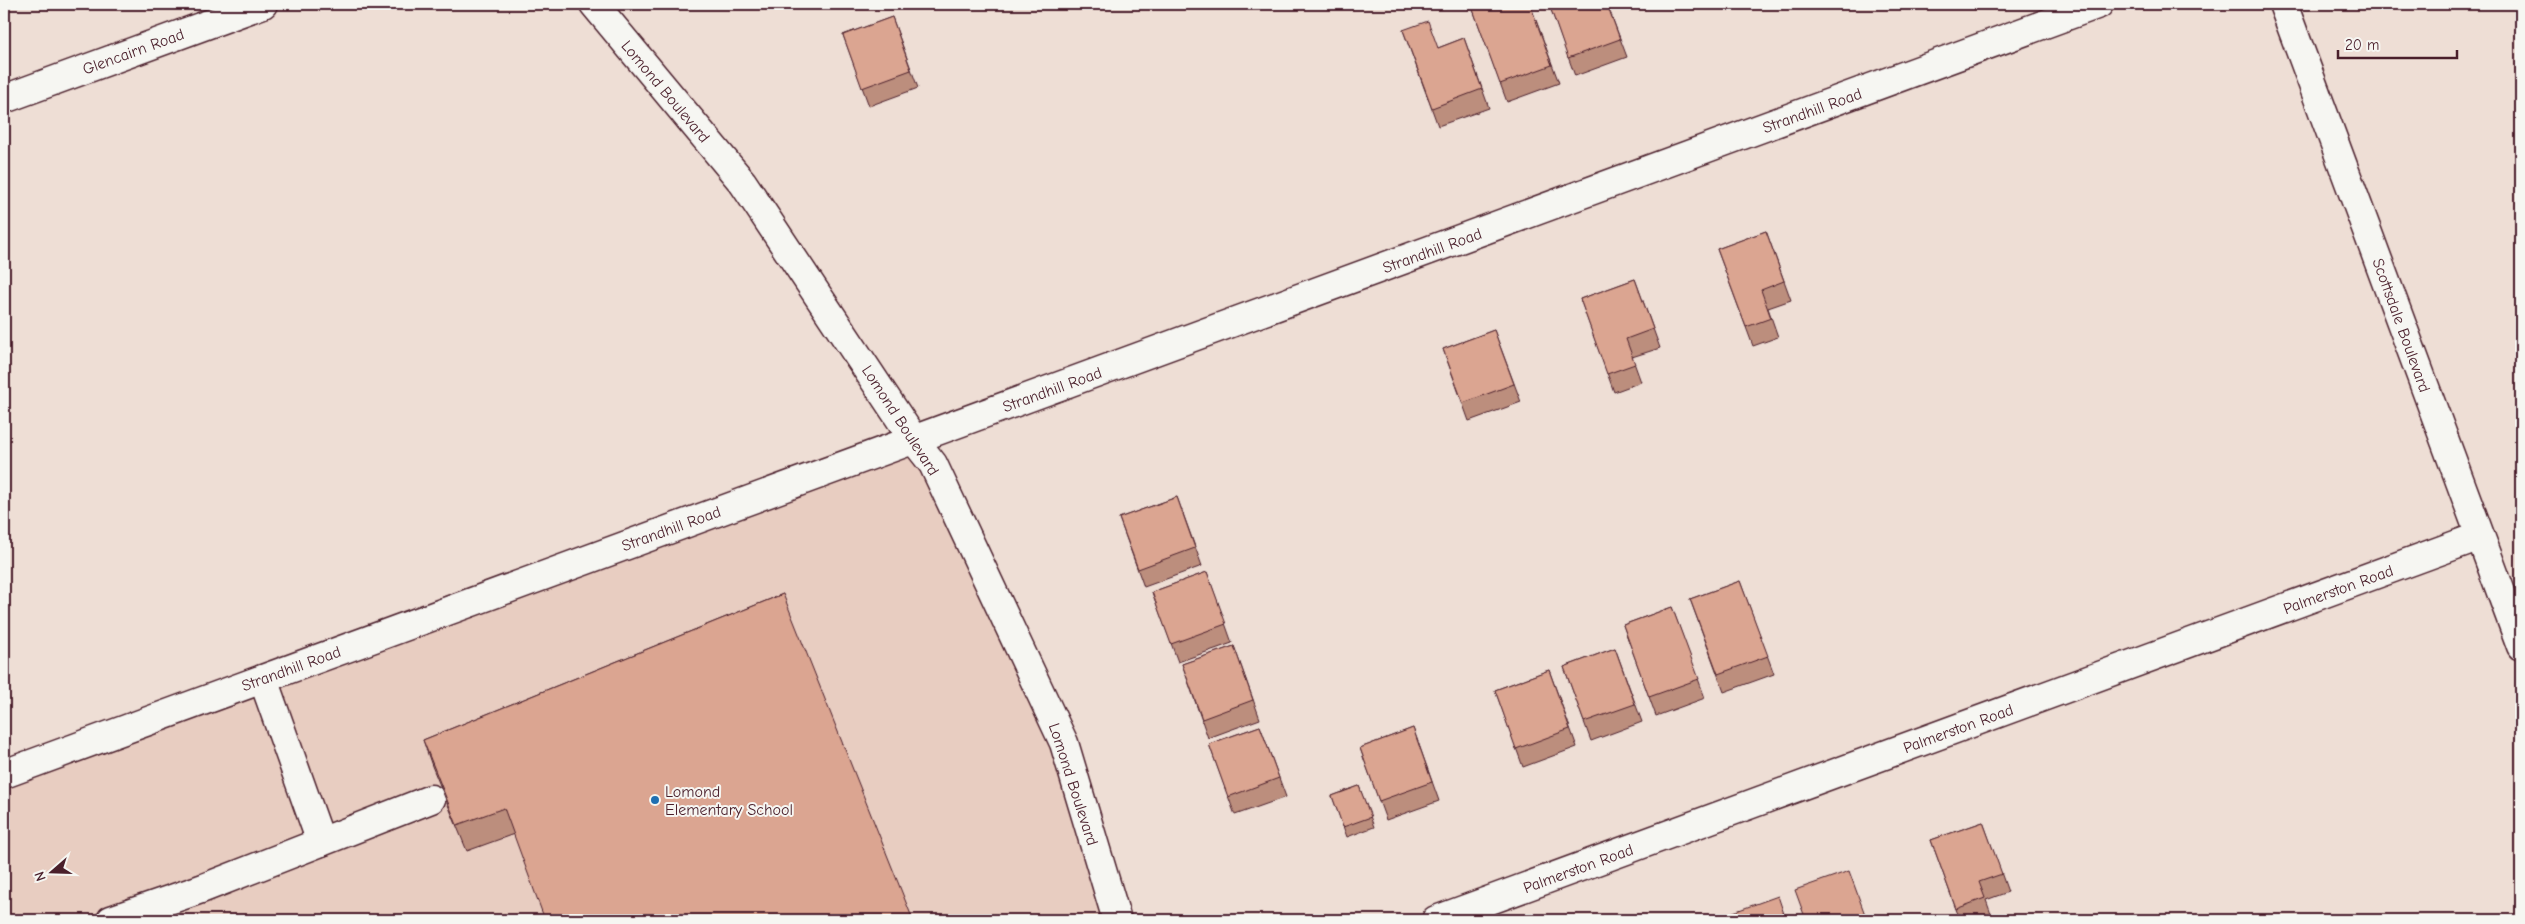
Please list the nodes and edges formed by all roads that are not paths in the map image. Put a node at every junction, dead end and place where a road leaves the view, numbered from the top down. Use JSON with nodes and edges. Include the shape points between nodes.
{"nodes":[{"id":1,"x":263,"y":4,"type":"edge"},
{"id":2,"x":594,"y":4,"type":"edge"},
{"id":3,"x":2100,"y":4,"type":"edge"},
{"id":4,"x":2283,"y":4,"type":"edge"},
{"id":5,"x":4,"y":99,"type":"edge"},
{"id":6,"x":914,"y":440,"type":"junction"},
{"id":7,"x":2480,"y":536,"type":"junction"},
{"id":8,"x":2521,"y":646,"type":"edge"},
{"id":9,"x":263,"y":679,"type":"junction"},
{"id":10,"x":4,"y":774,"type":"edge"},
{"id":11,"x":431,"y":800,"type":"dead end"},
{"id":12,"x":321,"y":842,"type":"junction"},
{"id":13,"x":111,"y":920,"type":"edge"},
{"id":14,"x":1117,"y":920,"type":"edge"},
{"id":15,"x":1436,"y":920,"type":"edge"}],
"edges":[{"from":1,"to":5,"type":"street","name":"Glencairn Road"},
{"from":2,"to":6,"type":"street","name":"Lomond Boulevard","via":[[743,183]]},
{"from":3,"to":6,"type":"street","name":"Strandhill Road"},
{"from":4,"to":7,"type":"street","name":"Scottsdale Boulevard"},
{"from":6,"to":9,"type":"street","name":"Strandhill Road"},
{"from":6,"to":14,"type":"street","name":"Lomond Boulevard","via":[[933,464],[1064,743]]},
{"from":7,"to":8,"type":"street","name":"Scottsdale Boulevard"},
{"from":7,"to":15,"type":"street","name":"Palmerston Road"},
{"from":9,"to":10,"type":"street","name":"Strandhill Road"},
{"from":9,"to":12,"type":"street"},
{"from":11,"to":12,"type":"street"},
{"from":12,"to":13,"type":"street"}]}
